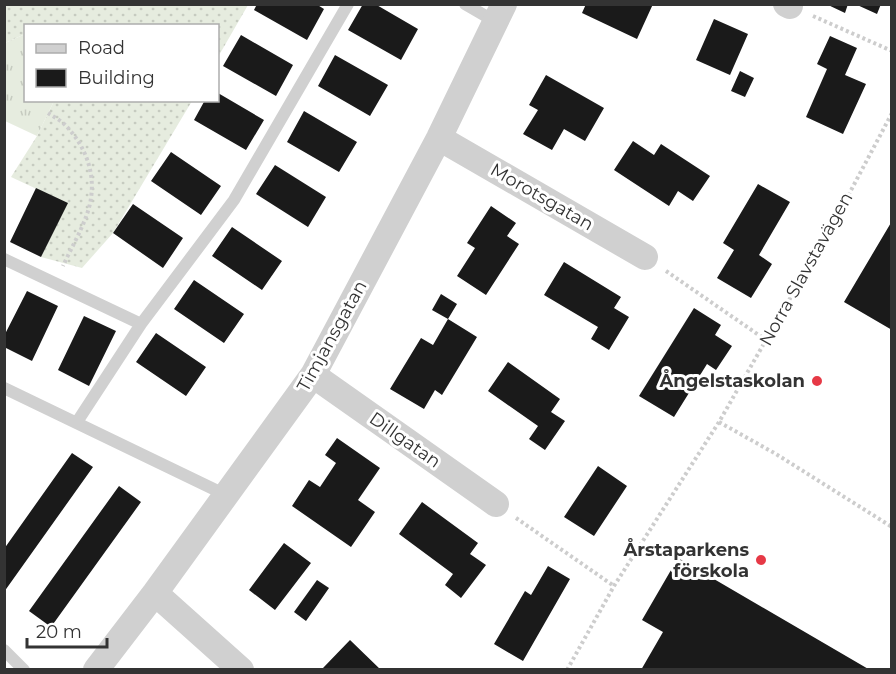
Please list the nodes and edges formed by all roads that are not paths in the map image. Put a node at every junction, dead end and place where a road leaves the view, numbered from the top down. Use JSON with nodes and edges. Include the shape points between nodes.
{"nodes":[{"id":1,"x":348,"y":4,"type":"edge"},
{"id":2,"x":465,"y":4,"type":"edge"},
{"id":3,"x":500,"y":13,"type":"edge"},
{"id":4,"x":439,"y":138,"type":"junction"},
{"id":5,"x":645,"y":257,"type":"road end"},
{"id":6,"x":4,"y":259,"type":"edge"},
{"id":7,"x":141,"y":324,"type":"junction"},
{"id":8,"x":313,"y":375,"type":"junction"},
{"id":9,"x":4,"y":388,"type":"edge"},
{"id":10,"x":77,"y":422,"type":"junction"},
{"id":11,"x":226,"y":495,"type":"junction"},
{"id":12,"x":496,"y":504,"type":"road end"},
{"id":13,"x":155,"y":593,"type":"junction"},
{"id":14,"x":4,"y":650,"type":"edge"},
{"id":15,"x":24,"y":669,"type":"edge"},
{"id":16,"x":96,"y":669,"type":"edge"},
{"id":17,"x":241,"y":669,"type":"edge"}],
"edges":[{"from":1,"to":7,"type":"lane","via":[[234,200]]},
{"from":2,"to":3,"type":"lane"},
{"from":3,"to":4,"type":"street","name":"Timjansgatan"},
{"from":4,"to":5,"type":"street","name":"Morotsgatan"},
{"from":4,"to":8,"type":"street","name":"Timjansgatan"},
{"from":6,"to":7,"type":"lane"},
{"from":7,"to":10,"type":"lane"},
{"from":8,"to":11,"type":"street","name":"Timjansgatan"},
{"from":8,"to":12,"type":"street","name":"Dillgatan"},
{"from":9,"to":10,"type":"lane"},
{"from":10,"to":11,"type":"lane"},
{"from":11,"to":13,"type":"street","name":"Timjansgatan"},
{"from":13,"to":16,"type":"street","name":"Timjansgatan"},
{"from":13,"to":17,"type":"street"},
{"from":14,"to":15,"type":"lane"}]}
